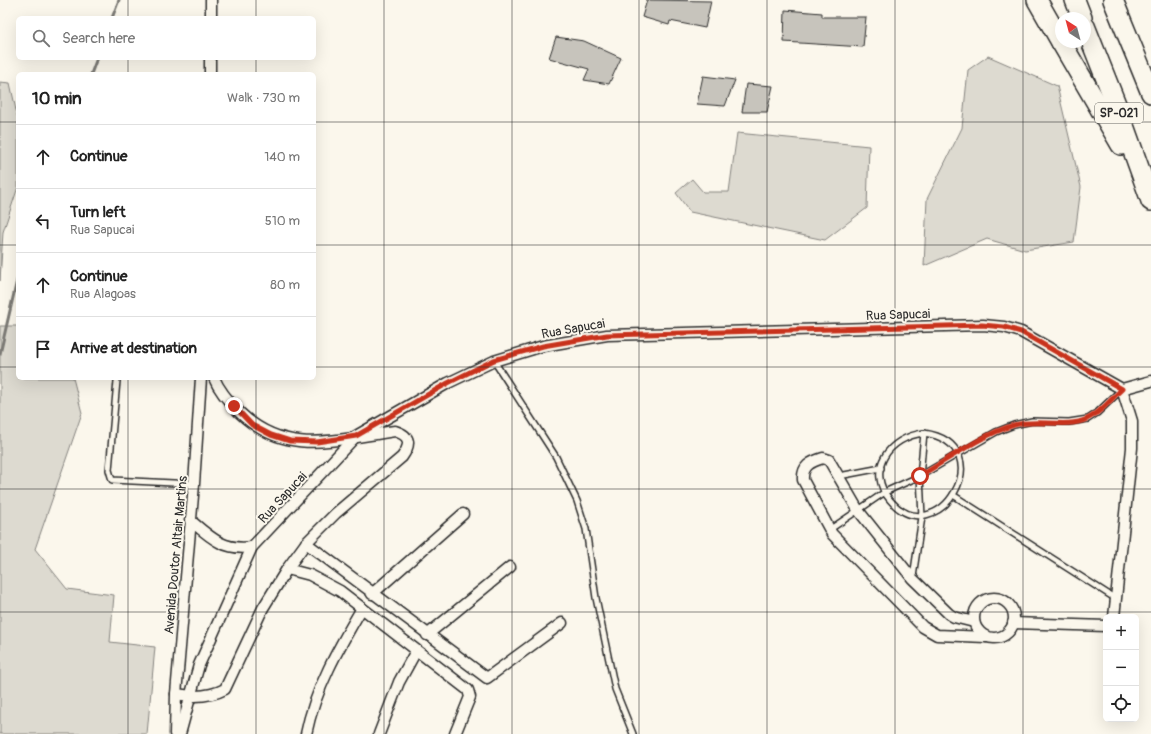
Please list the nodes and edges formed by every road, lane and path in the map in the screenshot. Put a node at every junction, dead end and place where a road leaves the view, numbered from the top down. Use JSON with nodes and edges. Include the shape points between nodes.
{"nodes":[{"id":1,"x":211,"y":0,"type":"edge"},
{"id":2,"x":1036,"y":0,"type":"edge"},
{"id":3,"x":1075,"y":0,"type":"edge"},
{"id":4,"x":1113,"y":0,"type":"edge"},
{"id":5,"x":1080,"y":12,"type":"edge"},
{"id":6,"x":211,"y":16,"type":"edge"},
{"id":7,"x":1055,"y":32,"type":"edge"},
{"id":8,"x":1091,"y":41,"type":"edge"},
{"id":9,"x":1065,"y":48,"type":"edge"},
{"id":10,"x":210,"y":60,"type":"edge"},
{"id":11,"x":210,"y":72,"type":"edge"},
{"id":12,"x":1151,"y":93,"type":"edge"},
{"id":13,"x":1151,"y":202,"type":"edge"},
{"id":14,"x":494,"y":360,"type":"junction"},
{"id":15,"x":201,"y":380,"type":"edge"},
{"id":16,"x":215,"y":380,"type":"edge"},
{"id":17,"x":117,"y":381,"type":"dead end"},
{"id":18,"x":1151,"y":381,"type":"edge"},
{"id":19,"x":1122,"y":389,"type":"junction"},
{"id":20,"x":924,"y":433,"type":"junction"},
{"id":21,"x":356,"y":436,"type":"junction"},
{"id":22,"x":958,"y":453,"type":"junction"},
{"id":23,"x":881,"y":468,"type":"junction"},
{"id":24,"x":840,"y":476,"type":"junction"},
{"id":25,"x":920,"y":476,"type":"junction"},
{"id":26,"x":194,"y":484,"type":"junction"},
{"id":27,"x":884,"y":492,"type":"junction"},
{"id":28,"x":954,"y":495,"type":"junction"},
{"id":29,"x":858,"y":510,"type":"junction"},
{"id":30,"x":463,"y":514,"type":"dead end"},
{"id":31,"x":922,"y":517,"type":"junction"},
{"id":32,"x":190,"y":520,"type":"junction"},
{"id":33,"x":829,"y":530,"type":"junction"},
{"id":34,"x":306,"y":543,"type":"junction"},
{"id":35,"x":252,"y":547,"type":"junction"},
{"id":36,"x":510,"y":567,"type":"dead end"},
{"id":37,"x":287,"y":569,"type":"junction"},
{"id":38,"x":912,"y":578,"type":"junction"},
{"id":39,"x":372,"y":594,"type":"junction"},
{"id":40,"x":1116,"y":599,"type":"junction"},
{"id":41,"x":362,"y":608,"type":"junction"},
{"id":42,"x":1114,"y":614,"type":"edge"},
{"id":43,"x":974,"y":622,"type":"junction"},
{"id":44,"x":562,"y":623,"type":"dead end"},
{"id":45,"x":1013,"y":623,"type":"junction"},
{"id":46,"x":1103,"y":626,"type":"edge"},
{"id":47,"x":427,"y":635,"type":"junction"},
{"id":48,"x":986,"y":637,"type":"junction"},
{"id":49,"x":416,"y":651,"type":"junction"},
{"id":50,"x":176,"y":694,"type":"junction"},
{"id":51,"x":190,"y":696,"type":"junction"},
{"id":52,"x":176,"y":734,"type":"edge"},
{"id":53,"x":180,"y":734,"type":"edge"},
{"id":54,"x":306,"y":734,"type":"edge"},
{"id":55,"x":379,"y":734,"type":"edge"},
{"id":56,"x":454,"y":734,"type":"edge"},
{"id":57,"x":633,"y":734,"type":"edge"}],
"edges":[{"from":1,"to":6,"type":"street"},
{"from":2,"to":7,"type":"highway","number":"SP-021"},
{"from":3,"to":5,"type":"highway"},
{"from":4,"to":12,"type":"highway","number":"SP-021"},
{"from":8,"to":13,"type":"highway","number":"SP-021"},
{"from":9,"to":13,"type":"highway","number":"SP-021","via":[[1113,129]]},
{"from":10,"to":11,"type":"street"},
{"from":14,"to":19,"type":"street","name":"Rua Sapucai","via":[[543,346],[607,335],[982,325],[1021,332]]},
{"from":14,"to":21,"type":"street","name":"Rua Sapucai","via":[[448,383]]},
{"from":14,"to":57,"type":"lane","via":[[556,457],[577,500],[586,529],[596,598],[615,689]]},
{"from":15,"to":26,"type":"street","name":"Avenida Doutor Altair Martins"},
{"from":16,"to":21,"type":"street","via":[[238,411],[252,425],[271,435],[290,441],[317,442]]},
{"from":17,"to":26,"type":"lane","via":[[109,470],[112,480]]},
{"from":18,"to":19,"type":"street"},
{"from":19,"to":22,"type":"lane","via":[[1098,413],[1088,419],[1069,422],[1032,421],[1014,425]]},
{"from":19,"to":40,"type":"street","via":[[1132,421],[1132,448]]},
{"from":20,"to":22,"type":"lane","via":[[944,438]]},
{"from":20,"to":23,"type":"lane","via":[[912,434],[892,446]]},
{"from":20,"to":25,"type":"lane"},
{"from":21,"to":34,"type":"street","via":[[395,431],[402,433],[408,440],[408,448],[402,457],[336,513]]},
{"from":21,"to":35,"type":"street","name":"Rua Sapucai"},
{"from":22,"to":25,"type":"lane"},
{"from":22,"to":28,"type":"lane","via":[[960,477]]},
{"from":23,"to":24,"type":"lane"},
{"from":23,"to":27,"type":"lane"},
{"from":24,"to":29,"type":"street"},
{"from":24,"to":33,"type":"street","via":[[833,464],[822,458],[806,466],[802,472],[803,480]]},
{"from":25,"to":27,"type":"lane"},
{"from":25,"to":31,"type":"lane"},
{"from":26,"to":32,"type":"street","name":"Avenida Doutor Altair Martins"},
{"from":27,"to":29,"type":"lane"},
{"from":27,"to":31,"type":"lane","via":[[901,510]]},
{"from":28,"to":31,"type":"lane","via":[[935,513]]},
{"from":28,"to":40,"type":"lane"},
{"from":29,"to":33,"type":"lane"},
{"from":29,"to":38,"type":"street"},
{"from":30,"to":39,"type":"street"},
{"from":31,"to":38,"type":"lane"},
{"from":32,"to":35,"type":"street","via":[[225,546],[238,549]]},
{"from":32,"to":50,"type":"street","name":"Avenida Doutor Altair Martins"},
{"from":33,"to":48,"type":"street","via":[[923,627],[937,635]]},
{"from":34,"to":37,"type":"street"},
{"from":34,"to":39,"type":"street"},
{"from":35,"to":51,"type":"street","name":"Rua Sapucai","via":[[199,665]]},
{"from":36,"to":47,"type":"street"},
{"from":37,"to":41,"type":"street","via":[[317,578]]},
{"from":37,"to":51,"type":"street","via":[[263,608],[225,689],[218,693]]},
{"from":38,"to":43,"type":"street","via":[[949,614]]},
{"from":39,"to":47,"type":"street"},
{"from":40,"to":42,"type":"street"},
{"from":41,"to":49,"type":"street"},
{"from":41,"to":54,"type":"street","via":[[339,648],[322,686]]},
{"from":43,"to":45,"type":"street","via":[[977,608],[992,598],[1009,605]]},
{"from":43,"to":48,"type":"street","via":[[976,628]]},
{"from":44,"to":47,"type":"street","via":[[486,678]]},
{"from":45,"to":46,"type":"street"},
{"from":45,"to":48,"type":"street","via":[[1000,637]]},
{"from":49,"to":55,"type":"street","via":[[399,682]]},
{"from":49,"to":56,"type":"street","via":[[470,693]]},
{"from":50,"to":51,"type":"street"},
{"from":50,"to":52,"type":"street","name":"Avenida Doutor Altair Martins"},
{"from":51,"to":53,"type":"street","name":"Rua Sapucai"}]}
